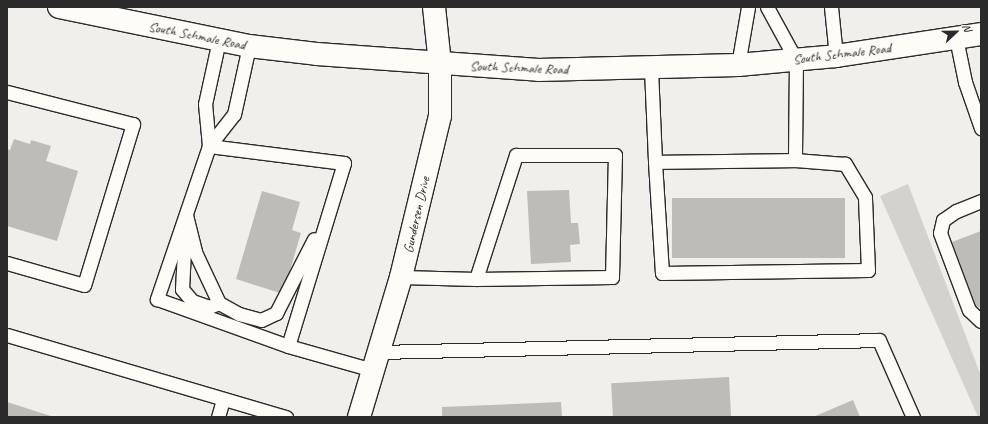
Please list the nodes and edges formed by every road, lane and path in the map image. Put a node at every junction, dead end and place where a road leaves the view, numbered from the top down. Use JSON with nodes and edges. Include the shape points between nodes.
{"nodes":[{"id":1,"x":59,"y":7,"type":"edge"},
{"id":2,"x":434,"y":7,"type":"edge"},
{"id":3,"x":748,"y":7,"type":"edge"},
{"id":4,"x":767,"y":7,"type":"edge"},
{"id":5,"x":831,"y":7,"type":"edge"},
{"id":6,"x":981,"y":34,"type":"edge"},
{"id":7,"x":956,"y":38,"type":"junction"},
{"id":8,"x":219,"y":40,"type":"junction"},
{"id":9,"x":249,"y":46,"type":"junction"},
{"id":10,"x":836,"y":56,"type":"junction"},
{"id":11,"x":796,"y":60,"type":"junction"},
{"id":12,"x":440,"y":64,"type":"junction"},
{"id":13,"x":738,"y":65,"type":"junction"},
{"id":14,"x":652,"y":69,"type":"junction"},
{"id":15,"x":7,"y":92,"type":"edge"},
{"id":16,"x":981,"y":128,"type":"edge"},
{"id":17,"x":209,"y":146,"type":"junction"},
{"id":18,"x":795,"y":160,"type":"junction"},
{"id":19,"x":655,"y":162,"type":"junction"},
{"id":20,"x":981,"y":201,"type":"edge"},
{"id":21,"x":329,"y":208,"type":"junction"},
{"id":22,"x":186,"y":215,"type":"junction"},
{"id":23,"x":7,"y":263,"type":"edge"},
{"id":24,"x":402,"y":277,"type":"junction"},
{"id":25,"x":476,"y":279,"type":"junction"},
{"id":26,"x":219,"y":303,"type":"junction"},
{"id":27,"x":981,"y":321,"type":"edge"},
{"id":28,"x":7,"y":335,"type":"edge"},
{"id":29,"x":288,"y":346,"type":"junction"},
{"id":30,"x":376,"y":361,"type":"junction"},
{"id":31,"x":223,"y":400,"type":"junction"},
{"id":32,"x":218,"y":417,"type":"edge"},
{"id":33,"x":284,"y":417,"type":"edge"},
{"id":34,"x":359,"y":417,"type":"edge"},
{"id":35,"x":913,"y":417,"type":"edge"}],
"edges":[{"from":1,"to":8,"type":"main road","name":"South Schmale Road"},
{"from":2,"to":12,"type":"main road","name":"Gundersen Drive"},
{"from":3,"to":13,"type":"lane"},
{"from":4,"to":11,"type":"lane"},
{"from":5,"to":10,"type":"lane"},
{"from":6,"to":7,"type":"main road","name":"South Schmale Road"},
{"from":7,"to":10,"type":"main road","name":"South Schmale Road"},
{"from":7,"to":16,"type":"lane","via":[[965,82]]},
{"from":8,"to":9,"type":"main road","name":"South Schmale Road"},
{"from":8,"to":17,"type":"lane","via":[[205,104]]},
{"from":9,"to":12,"type":"main road","name":"South Schmale Road"},
{"from":9,"to":17,"type":"lane","via":[[234,114]]},
{"from":10,"to":11,"type":"main road","name":"South Schmale Road"},
{"from":11,"to":13,"type":"main road","name":"South Schmale Road"},
{"from":11,"to":18,"type":"lane"},
{"from":12,"to":14,"type":"main road","name":"South Schmale Road","via":[[538,70]]},
{"from":12,"to":24,"type":"main road","name":"Gundersen Drive","via":[[440,116]]},
{"from":13,"to":14,"type":"main road","name":"South Schmale Road"},
{"from":14,"to":19,"type":"lane"},
{"from":15,"to":23,"type":"lane","via":[[133,124],[84,284]]},
{"from":17,"to":21,"type":"lane","via":[[344,163]]},
{"from":17,"to":22,"type":"lane"},
{"from":18,"to":19,"type":"lane"},
{"from":18,"to":19,"type":"lane","via":[[845,164],[865,197],[868,270],[662,273]]},
{"from":20,"to":27,"type":"lane","via":[[956,211],[943,220],[940,233],[969,310]]},
{"from":21,"to":26,"type":"lane","via":[[276,313],[261,320],[239,314]]},
{"from":21,"to":29,"type":"lane"},
{"from":22,"to":26,"type":"lane","via":[[195,252]]},
{"from":22,"to":26,"type":"lane","via":[[182,289],[192,302],[209,307]]},
{"from":22,"to":29,"type":"lane","via":[[157,298]]},
{"from":24,"to":25,"type":"lane"},
{"from":24,"to":30,"type":"main road","name":"Gundersen Drive"},
{"from":25,"to":25,"type":"lane","via":[[612,277],[615,156],[516,155]]},
{"from":28,"to":31,"type":"lane"},
{"from":29,"to":30,"type":"lane"},
{"from":30,"to":34,"type":"main road","name":"Gundersen Drive"},
{"from":30,"to":35,"type":"lane","via":[[879,340]]},
{"from":31,"to":32,"type":"lane"},
{"from":31,"to":33,"type":"lane"}]}
